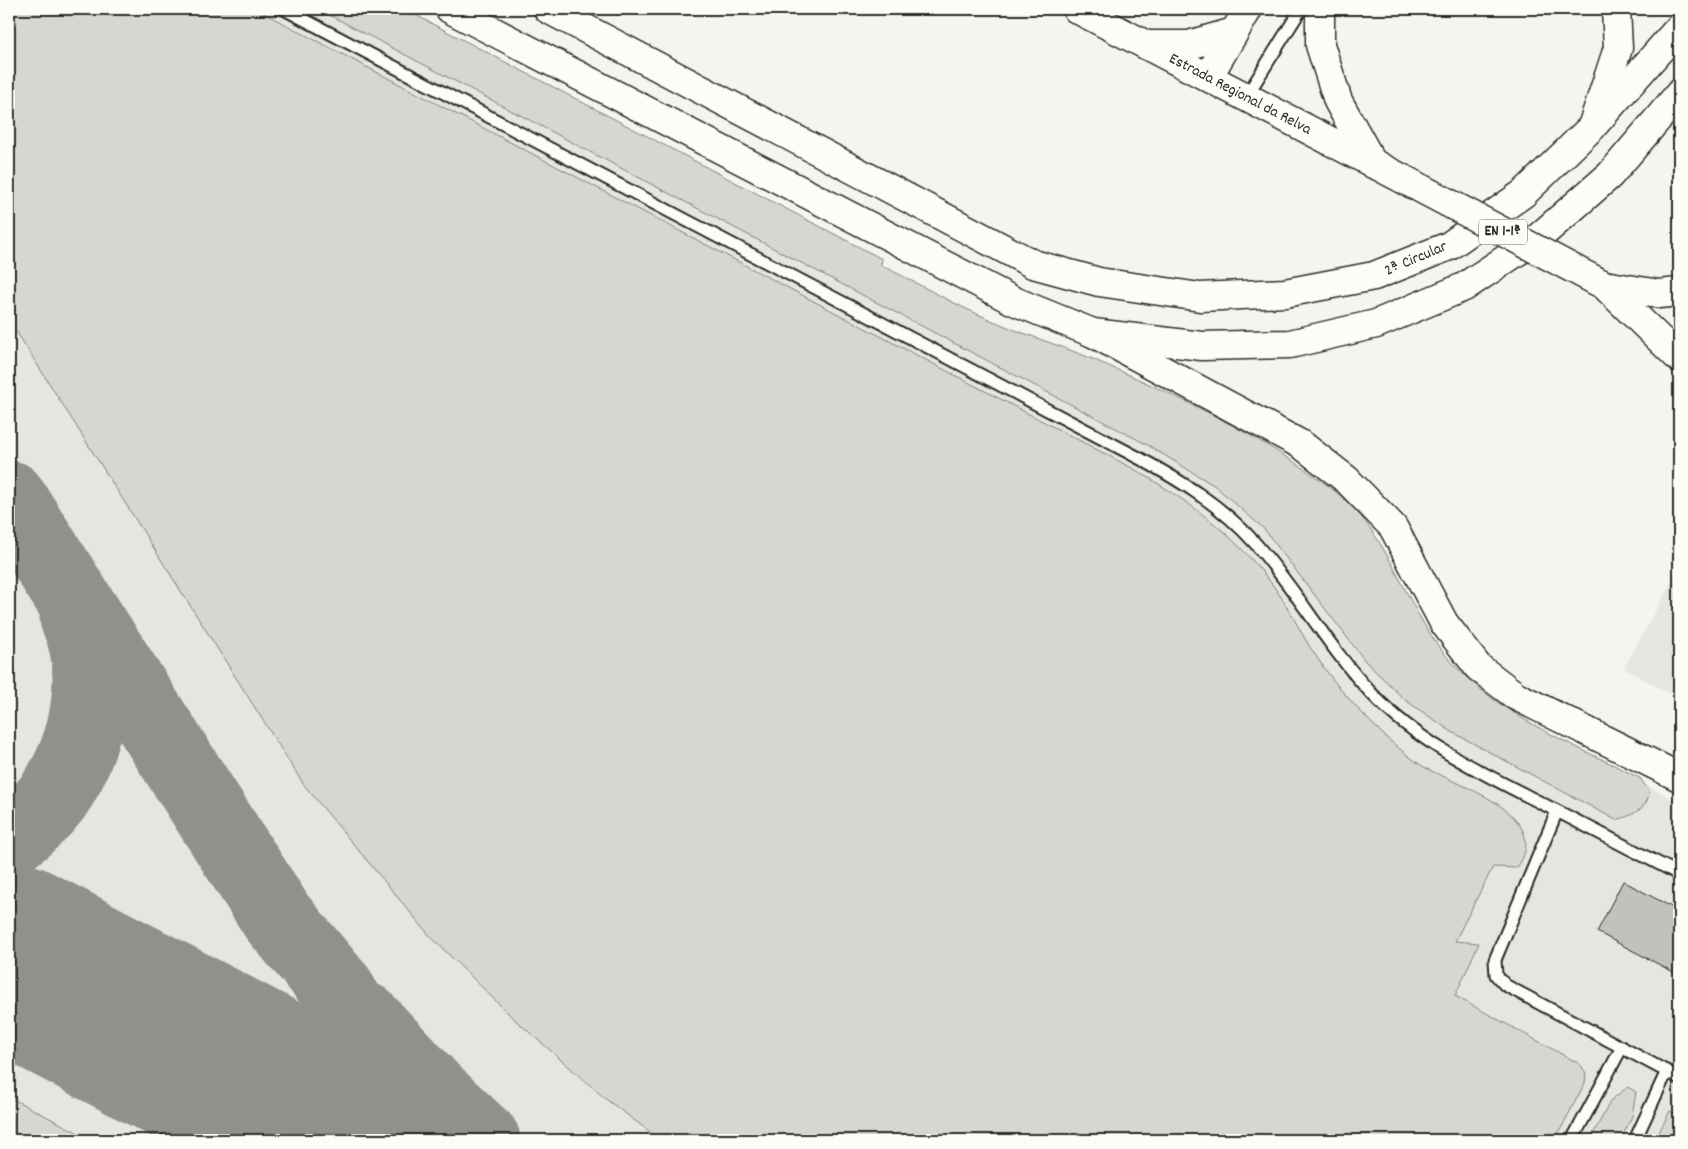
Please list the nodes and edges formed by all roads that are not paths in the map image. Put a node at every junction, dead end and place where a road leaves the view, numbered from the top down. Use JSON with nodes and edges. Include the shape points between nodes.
{"nodes":[{"id":1,"x":284,"y":9,"type":"edge"},
{"id":2,"x":450,"y":9,"type":"edge"},
{"id":3,"x":548,"y":9,"type":"edge"},
{"id":4,"x":1077,"y":9,"type":"edge"},
{"id":5,"x":1248,"y":9,"type":"edge"},
{"id":6,"x":1302,"y":9,"type":"edge"},
{"id":7,"x":1320,"y":9,"type":"edge"},
{"id":8,"x":1616,"y":9,"type":"edge"},
{"id":9,"x":1679,"y":28,"type":"edge"},
{"id":10,"x":1234,"y":32,"type":"junction"},
{"id":11,"x":1146,"y":45,"type":"junction"},
{"id":12,"x":1208,"y":77,"type":"junction"},
{"id":13,"x":1679,"y":94,"type":"edge"},
{"id":14,"x":1246,"y":97,"type":"junction"},
{"id":15,"x":1592,"y":127,"type":"junction"},
{"id":16,"x":1373,"y":164,"type":"junction"},
{"id":17,"x":1604,"y":285,"type":"junction"},
{"id":18,"x":1679,"y":292,"type":"edge"},
{"id":19,"x":1093,"y":333,"type":"junction"},
{"id":20,"x":1679,"y":358,"type":"edge"},
{"id":21,"x":1678,"y":774,"type":"edge"},
{"id":22,"x":1558,"y":811,"type":"junction"},
{"id":23,"x":1679,"y":874,"type":"edge"},
{"id":24,"x":1622,"y":1047,"type":"junction"},
{"id":25,"x":1667,"y":1071,"type":"junction"},
{"id":26,"x":1679,"y":1078,"type":"edge"},
{"id":27,"x":1572,"y":1140,"type":"edge"},
{"id":28,"x":1635,"y":1140,"type":"edge"}],
"edges":[{"from":1,"to":22,"type":"lane","via":[[1185,483],[1235,522],[1255,543],[1353,673],[1403,722],[1446,753]]},
{"from":2,"to":19,"type":"main road","number":"EN 1-1ª","via":[[1014,301]]},
{"from":3,"to":15,"type":"main road","name":"2ª Circular","number":"EN 1-1ª","via":[[1033,264],[1099,282],[1200,296],[1285,293],[1374,276],[1449,246],[1524,193]]},
{"from":4,"to":11,"type":"main road","name":"Estrada Regional da Relva","number":"EN 1-1ª"},
{"from":5,"to":10,"type":"main road"},
{"from":6,"to":14,"type":"lane"},
{"from":7,"to":16,"type":"main road","via":[[1320,45],[1338,101]]},
{"from":8,"to":15,"type":"main road","via":[[1618,48]]},
{"from":9,"to":15,"type":"main road","name":"2ª Circular","number":"EN 1-1ª"},
{"from":10,"to":11,"type":"main road","via":[[1189,45]]},
{"from":10,"to":12,"type":"main road"},
{"from":11,"to":12,"type":"main road","name":"Estrada Regional da Relva","number":"EN 1-1ª"},
{"from":12,"to":14,"type":"main road","name":"Estrada Regional da Relva","number":"EN 1-1ª"},
{"from":13,"to":19,"type":"main road","number":"EN 1-1ª","via":[[1610,175],[1539,237],[1464,287],[1376,324],[1290,344],[1202,346]]},
{"from":14,"to":16,"type":"main road","name":"Estrada Regional da Relva","number":"EN 1-1ª"},
{"from":16,"to":17,"type":"main road","name":"Estrada Regional da Relva","number":"EN 1-1ª","bridge":true},
{"from":17,"to":18,"type":"main road","number":"EN 1-1ª","via":[[1659,294]]},
{"from":17,"to":20,"type":"main road","number":"EN 1-1ª"},
{"from":19,"to":21,"type":"main road","via":[[1302,445],[1347,480],[1393,526],[1444,622],[1478,667],[1516,696]]},
{"from":22,"to":23,"type":"lane"},
{"from":22,"to":24,"type":"lane","via":[[1495,960],[1496,975],[1505,985]]},
{"from":24,"to":25,"type":"lane"},
{"from":24,"to":27,"type":"lane"},
{"from":25,"to":26,"type":"lane"},
{"from":25,"to":28,"type":"lane"}]}
